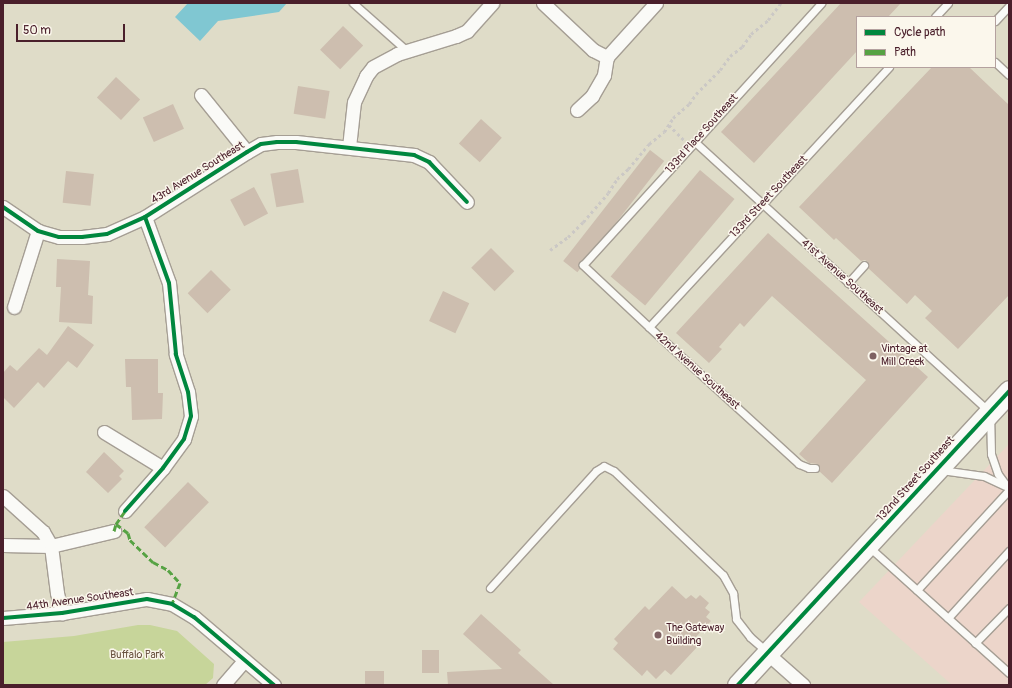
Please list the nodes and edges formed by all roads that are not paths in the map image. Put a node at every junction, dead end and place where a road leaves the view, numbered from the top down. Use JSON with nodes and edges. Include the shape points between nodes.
{"nodes":[{"id":1,"x":353,"y":3,"type":"edge"},
{"id":2,"x":492,"y":3,"type":"edge"},
{"id":3,"x":543,"y":3,"type":"edge"},
{"id":4,"x":656,"y":3,"type":"edge"},
{"id":5,"x":821,"y":3,"type":"edge"},
{"id":6,"x":948,"y":3,"type":"edge"},
{"id":7,"x":1009,"y":6,"type":"edge"},
{"id":8,"x":939,"y":16,"type":"edge"},
{"id":9,"x":996,"y":20,"type":"edge"},
{"id":10,"x":407,"y":52,"type":"junction"},
{"id":11,"x":607,"y":57,"type":"junction"},
{"id":12,"x":996,"y":63,"type":"edge"},
{"id":13,"x":888,"y":68,"type":"edge"},
{"id":14,"x":1009,"y":75,"type":"edge"},
{"id":15,"x":201,"y":95,"type":"dead end"},
{"id":16,"x":577,"y":110,"type":"dead end"},
{"id":17,"x":695,"y":142,"type":"junction"},
{"id":18,"x":349,"y":148,"type":"junction"},
{"id":19,"x":247,"y":152,"type":"junction"},
{"id":20,"x":467,"y":202,"type":"dead end"},
{"id":21,"x":762,"y":205,"type":"junction"},
{"id":22,"x":3,"y":207,"type":"edge"},
{"id":23,"x":145,"y":217,"type":"junction"},
{"id":24,"x":38,"y":231,"type":"junction"},
{"id":25,"x":583,"y":265,"type":"joint"},
{"id":26,"x":864,"y":265,"type":"dead end"},
{"id":27,"x":848,"y":283,"type":"junction"},
{"id":28,"x":14,"y":307,"type":"dead end"},
{"id":29,"x":649,"y":327,"type":"junction"},
{"id":30,"x":1009,"y":391,"type":"edge"},
{"id":31,"x":990,"y":412,"type":"junction"},
{"id":32,"x":104,"y":432,"type":"dead end"},
{"id":33,"x":163,"y":468,"type":"junction"},
{"id":34,"x":815,"y":468,"type":"dead end"},
{"id":35,"x":936,"y":469,"type":"junction"},
{"id":36,"x":1009,"y":489,"type":"edge"},
{"id":37,"x":3,"y":496,"type":"edge"},
{"id":38,"x":125,"y":511,"type":"dead end"},
{"id":39,"x":114,"y":531,"type":"dead end"},
{"id":40,"x":3,"y":545,"type":"edge"},
{"id":41,"x":51,"y":546,"type":"junction"},
{"id":42,"x":868,"y":546,"type":"junction"},
{"id":43,"x":1009,"y":551,"type":"edge"},
{"id":44,"x":490,"y":588,"type":"dead end"},
{"id":45,"x":917,"y":590,"type":"junction"},
{"id":46,"x":1009,"y":608,"type":"edge"},
{"id":47,"x":62,"y":613,"type":"junction"},
{"id":48,"x":3,"y":618,"type":"edge"},
{"id":49,"x":948,"y":618,"type":"junction"},
{"id":50,"x":975,"y":643,"type":"junction"},
{"id":51,"x":768,"y":654,"type":"junction"},
{"id":52,"x":245,"y":660,"type":"junction"},
{"id":53,"x":1009,"y":673,"type":"edge"},
{"id":54,"x":223,"y":685,"type":"edge"},
{"id":55,"x":274,"y":685,"type":"edge"},
{"id":56,"x":738,"y":685,"type":"edge"},
{"id":57,"x":803,"y":685,"type":"edge"}],
"edges":[{"from":1,"to":10,"type":"lane"},
{"from":2,"to":10,"type":"street","via":[[467,31]]},
{"from":3,"to":11,"type":"street","via":[[593,50]]},
{"from":4,"to":11,"type":"street"},
{"from":5,"to":17,"type":"lane","name":"133rd Place Southeast"},
{"from":6,"to":8,"type":"lane"},
{"from":7,"to":9,"type":"lane"},
{"from":10,"to":18,"type":"street","via":[[378,64],[366,76],[354,102]]},
{"from":11,"to":16,"type":"street","via":[[604,75],[592,96]]},
{"from":12,"to":14,"type":"lane"},
{"from":13,"to":21,"type":"lane","name":"133rd Street Southeast"},
{"from":15,"to":19,"type":"street"},
{"from":17,"to":21,"type":"lane","name":"41st Avenue Southeast"},
{"from":17,"to":25,"type":"lane","name":"133rd Place Southeast"},
{"from":18,"to":19,"type":"street","name":"43rd Avenue Southeast","via":[[277,142],[261,144]]},
{"from":18,"to":20,"type":"street","name":"43rd Avenue Southeast","via":[[414,155],[429,162],[442,173]]},
{"from":19,"to":23,"type":"street","name":"43rd Avenue Southeast"},
{"from":21,"to":27,"type":"lane","name":"41st Avenue Southeast"},
{"from":21,"to":29,"type":"lane","name":"133rd Street Southeast"},
{"from":22,"to":24,"type":"street","name":"43rd Avenue Southeast"},
{"from":23,"to":24,"type":"street","name":"43rd Avenue Southeast","via":[[107,234],[82,238],[60,238]]},
{"from":23,"to":33,"type":"street","via":[[169,283],[176,354],[188,392],[191,416],[184,439]]},
{"from":24,"to":28,"type":"street"},
{"from":25,"to":29,"type":"lane","name":"42nd Avenue Southeast"},
{"from":26,"to":27,"type":"lane"},
{"from":27,"to":31,"type":"lane","name":"41st Avenue Southeast"},
{"from":29,"to":34,"type":"lane","name":"42nd Avenue Southeast","via":[[799,464]]},
{"from":30,"to":31,"type":"main road","name":"132nd Street Southeast"},
{"from":31,"to":35,"type":"main road","name":"132nd Street Southeast"},
{"from":31,"to":36,"type":"lane","via":[[991,454],[998,474]]},
{"from":32,"to":33,"type":"street"},
{"from":33,"to":38,"type":"street"},
{"from":35,"to":36,"type":"lane","via":[[984,476]]},
{"from":35,"to":42,"type":"main road","name":"132nd Street Southeast"},
{"from":36,"to":45,"type":"lane"},
{"from":37,"to":41,"type":"street","via":[[43,532]]},
{"from":39,"to":41,"type":"street"},
{"from":40,"to":41,"type":"street"},
{"from":41,"to":47,"type":"street"},
{"from":42,"to":45,"type":"lane"},
{"from":42,"to":51,"type":"main road","name":"132nd Street Southeast"},
{"from":43,"to":49,"type":"lane"},
{"from":44,"to":51,"type":"lane","via":[[596,471],[604,466],[614,471],[723,575],[733,593],[736,619]]},
{"from":45,"to":49,"type":"lane"},
{"from":46,"to":50,"type":"lane"},
{"from":47,"to":48,"type":"street","name":"44th Avenue Southeast"},
{"from":47,"to":52,"type":"street","name":"44th Avenue Southeast","via":[[147,599],[172,604],[194,617]]},
{"from":49,"to":50,"type":"lane"},
{"from":50,"to":53,"type":"lane"},
{"from":51,"to":56,"type":"main road","name":"132nd Street Southeast"},
{"from":51,"to":57,"type":"street"},
{"from":52,"to":54,"type":"street"},
{"from":52,"to":55,"type":"street","name":"44th Avenue Southeast"}]}
